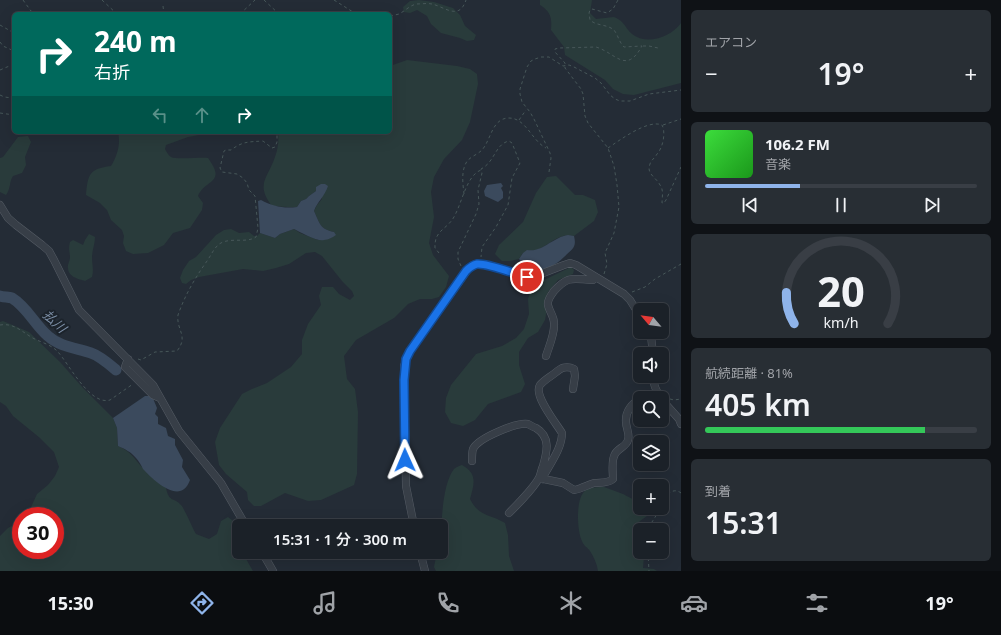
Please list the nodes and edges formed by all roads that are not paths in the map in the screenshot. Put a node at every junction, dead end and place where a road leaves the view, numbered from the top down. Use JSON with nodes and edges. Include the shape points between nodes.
{"nodes":[{"id":1,"x":0,"y":205,"type":"edge"},
{"id":2,"x":599,"y":278,"type":"junction"},
{"id":3,"x":633,"y":305,"type":"edge"},
{"id":4,"x":546,"y":356,"type":"dead end"},
{"id":5,"x":128,"y":359,"type":"junction"},
{"id":6,"x":573,"y":389,"type":"dead end"},
{"id":7,"x":161,"y":398,"type":"junction"},
{"id":8,"x":633,"y":404,"type":"edge"},
{"id":9,"x":669,"y":406,"type":"edge"},
{"id":10,"x":681,"y":424,"type":"edge"},
{"id":11,"x":472,"y":461,"type":"dead end"},
{"id":12,"x":541,"y":478,"type":"junction"},
{"id":13,"x":510,"y":513,"type":"dead end"},
{"id":14,"x":242,"y":519,"type":"edge"},
{"id":15,"x":413,"y":519,"type":"edge"},
{"id":16,"x":266,"y":559,"type":"edge"},
{"id":17,"x":422,"y":559,"type":"edge"},
{"id":18,"x":273,"y":571,"type":"edge"},
{"id":19,"x":425,"y":571,"type":"edge"}],
"edges":[{"from":1,"to":5,"type":"street","via":[[8,218],[49,252],[79,310]]},
{"from":2,"to":3,"type":"street","via":[[624,294]]},
{"from":2,"to":4,"type":"street","via":[[573,278],[563,281],[551,294],[548,305],[554,323]]},
{"from":2,"to":15,"type":"street","via":[[570,263],[533,278],[481,264],[473,265],[466,271],[410,351],[404,366],[406,486]]},
{"from":5,"to":7,"type":"street","via":[[153,385]]},
{"from":5,"to":7,"type":"street","via":[[125,367],[153,394]]},
{"from":6,"to":12,"type":"street","via":[[575,376],[574,369],[570,366],[563,368],[540,385],[538,391],[541,400],[562,433],[558,449]]},
{"from":7,"to":14,"type":"street","via":[[179,431],[221,484]]},
{"from":8,"to":12,"type":"street","via":[[626,414],[628,440],[615,454],[613,479],[610,482],[574,490],[563,483]]},
{"from":9,"to":10,"type":"street"},
{"from":11,"to":12,"type":"street","via":[[473,449],[484,438],[518,425],[528,424],[540,431],[548,445]]},
{"from":12,"to":13,"type":"street"},
{"from":16,"to":18,"type":"street"},
{"from":17,"to":19,"type":"street"}]}
